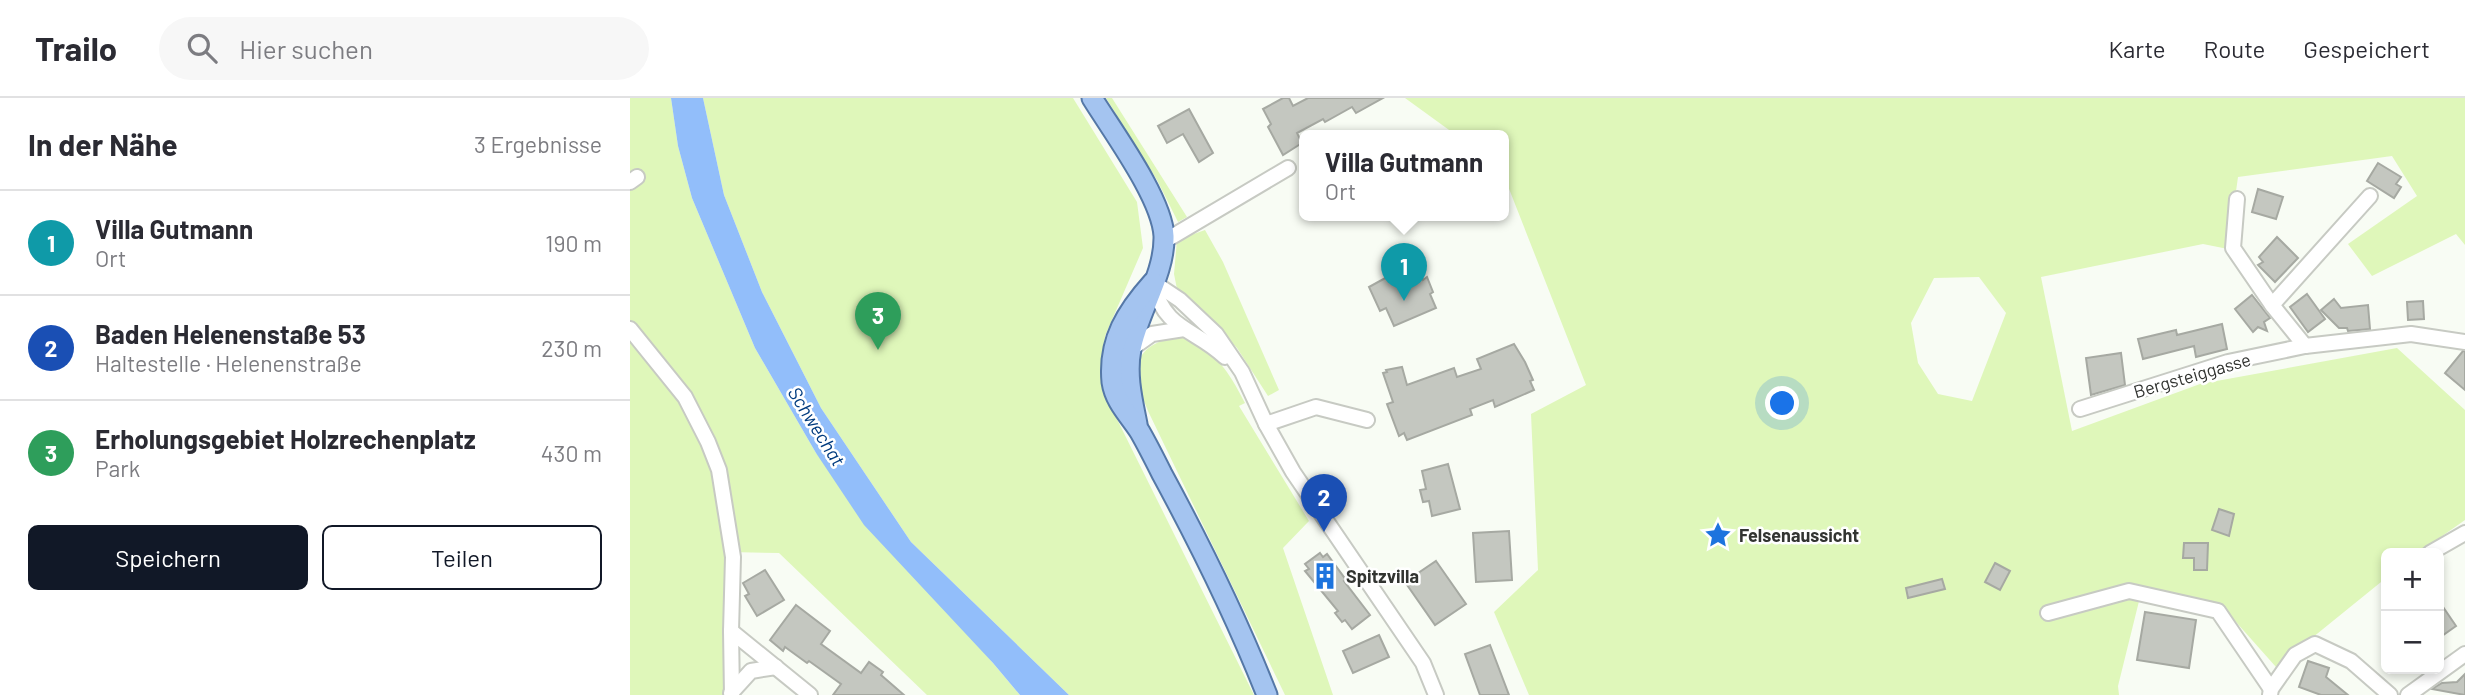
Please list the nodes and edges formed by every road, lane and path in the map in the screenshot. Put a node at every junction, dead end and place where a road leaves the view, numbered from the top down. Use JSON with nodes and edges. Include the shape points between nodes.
{"nodes":[{"id":1,"x":1092,"y":98,"type":"edge"},
{"id":2,"x":1288,"y":168,"type":"dead end"},
{"id":3,"x":2370,"y":197,"type":"dead end"},
{"id":4,"x":2237,"y":199,"type":"dead end"},
{"id":5,"x":1163,"y":242,"type":"junction"},
{"id":6,"x":1153,"y":282,"type":"junction"},
{"id":7,"x":2272,"y":305,"type":"junction"},
{"id":8,"x":630,"y":328,"type":"edge"},
{"id":9,"x":1184,"y":329,"type":"junction"},
{"id":10,"x":2465,"y":342,"type":"edge"},
{"id":11,"x":2305,"y":346,"type":"junction"},
{"id":12,"x":1131,"y":349,"type":"junction"},
{"id":13,"x":1242,"y":372,"type":"junction"},
{"id":14,"x":2080,"y":409,"type":"dead end"},
{"id":15,"x":1367,"y":420,"type":"dead end"},
{"id":16,"x":1266,"y":424,"type":"junction"},
{"id":17,"x":1139,"y":432,"type":"junction"},
{"id":18,"x":2465,"y":533,"type":"edge"},
{"id":19,"x":2439,"y":548,"type":"edge"},
{"id":20,"x":2048,"y":613,"type":"dead end"},
{"id":21,"x":731,"y":631,"type":"junction"},
{"id":22,"x":2465,"y":654,"type":"edge"},
{"id":23,"x":776,"y":667,"type":"junction"},
{"id":24,"x":2271,"y":692,"type":"edge"},
{"id":25,"x":732,"y":694,"type":"edge"},
{"id":26,"x":810,"y":695,"type":"edge"},
{"id":27,"x":1267,"y":695,"type":"edge"},
{"id":28,"x":1436,"y":695,"type":"edge"},
{"id":29,"x":2390,"y":695,"type":"edge"},
{"id":30,"x":2408,"y":695,"type":"edge"}],
"edges":[{"from":1,"to":5,"type":"main road","via":[[1159,212]]},
{"from":2,"to":5,"type":"street"},
{"from":3,"to":7,"type":"street"},
{"from":4,"to":7,"type":"street","via":[[2233,248]]},
{"from":5,"to":6,"type":"main road"},
{"from":6,"to":9,"type":"street","via":[[1158,304]]},
{"from":6,"to":12,"type":"main road"},
{"from":6,"to":13,"type":"street","via":[[1181,300],[1216,334]]},
{"from":6,"to":17,"type":"main road","via":[[1131,307],[1113,354],[1112,383],[1119,403]]},
{"from":7,"to":11,"type":"street"},
{"from":8,"to":21,"type":"street","via":[[685,397],[719,470],[733,557]]},
{"from":9,"to":12,"type":"street","via":[[1152,334]]},
{"from":9,"to":13,"type":"street","via":[[1214,346]]},
{"from":10,"to":11,"type":"street","name":"Bergsteiggasse","via":[[2411,334]]},
{"from":11,"to":14,"type":"street","name":"Bergsteiggasse","via":[[2228,362]]},
{"from":12,"to":17,"type":"main road","via":[[1129,380]]},
{"from":13,"to":16,"type":"street"},
{"from":15,"to":16,"type":"street","via":[[1316,407]]},
{"from":16,"to":28,"type":"street","via":[[1311,500],[1423,663]]},
{"from":17,"to":27,"type":"main road","via":[[1207,560]]},
{"from":18,"to":19,"type":"street"},
{"from":20,"to":24,"type":"street","via":[[2129,591],[2218,611]]},
{"from":21,"to":23,"type":"street"},
{"from":21,"to":25,"type":"street"},
{"from":22,"to":30,"type":"street"},
{"from":23,"to":25,"type":"street","via":[[751,671]]},
{"from":23,"to":26,"type":"street"},
{"from":24,"to":29,"type":"street","via":[[2295,654],[2315,644],[2351,661]]}]}
